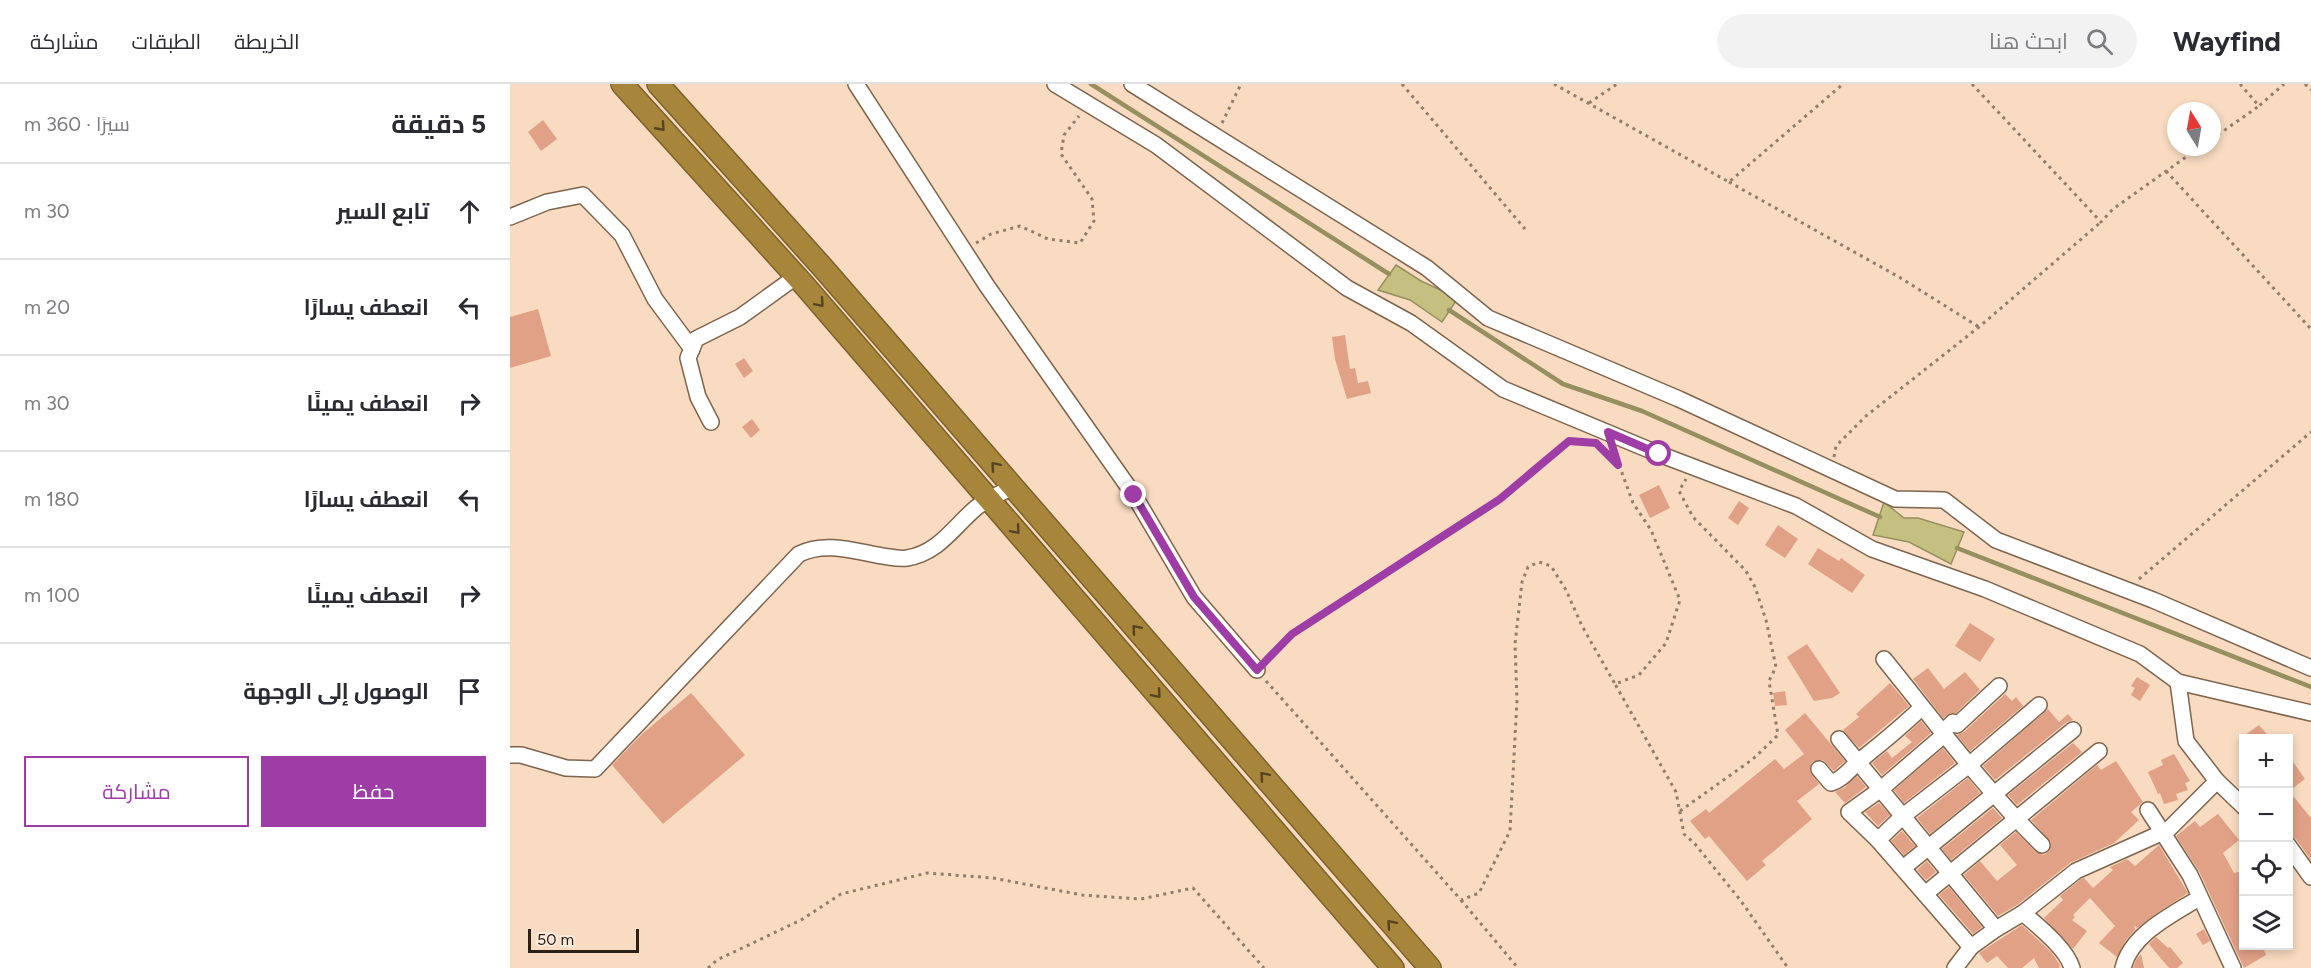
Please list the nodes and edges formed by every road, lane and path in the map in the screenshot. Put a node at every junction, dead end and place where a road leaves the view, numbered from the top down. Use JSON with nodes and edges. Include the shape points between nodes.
{"nodes":[{"id":1,"x":622,"y":84,"type":"edge"},
{"id":2,"x":658,"y":84,"type":"edge"},
{"id":3,"x":855,"y":84,"type":"edge"},
{"id":4,"x":1055,"y":84,"type":"edge"},
{"id":5,"x":1132,"y":84,"type":"edge"},
{"id":6,"x":1241,"y":84,"type":"edge"},
{"id":7,"x":1402,"y":84,"type":"edge"},
{"id":8,"x":1554,"y":84,"type":"edge"},
{"id":9,"x":1617,"y":84,"type":"edge"},
{"id":10,"x":1843,"y":84,"type":"edge"},
{"id":11,"x":1972,"y":84,"type":"edge"},
{"id":12,"x":2240,"y":84,"type":"edge"},
{"id":13,"x":2284,"y":84,"type":"edge"},
{"id":14,"x":2305,"y":84,"type":"edge"},
{"id":15,"x":2311,"y":90,"type":"edge"},
{"id":16,"x":1589,"y":103,"type":"junction"},
{"id":17,"x":1088,"y":104,"type":"junction"},
{"id":18,"x":2259,"y":106,"type":"junction"},
{"id":19,"x":2221,"y":133,"type":"edge"},
{"id":20,"x":1216,"y":137,"type":"junction"},
{"id":21,"x":2187,"y":156,"type":"edge"},
{"id":22,"x":2166,"y":171,"type":"junction"},
{"id":23,"x":1729,"y":182,"type":"junction"},
{"id":24,"x":510,"y":217,"type":"edge"},
{"id":25,"x":2101,"y":222,"type":"junction"},
{"id":26,"x":1525,"y":229,"type":"dead end"},
{"id":27,"x":964,"y":250,"type":"junction"},
{"id":28,"x":797,"y":276,"type":"junction"},
{"id":29,"x":1979,"y":327,"type":"junction"},
{"id":30,"x":2311,"y":328,"type":"edge"},
{"id":31,"x":692,"y":349,"type":"junction"},
{"id":32,"x":711,"y":422,"type":"dead end"},
{"id":33,"x":1608,"y":432,"type":"junction"},
{"id":34,"x":2311,"y":432,"type":"edge"},
{"id":35,"x":1618,"y":465,"type":"junction"},
{"id":36,"x":1693,"y":466,"type":"junction"},
{"id":37,"x":1831,"y":469,"type":"junction"},
{"id":38,"x":1013,"y":487,"type":"junction"},
{"id":39,"x":990,"y":500,"type":"junction"},
{"id":40,"x":2126,"y":590,"type":"junction"},
{"id":41,"x":1884,"y":659,"type":"dead end"},
{"id":42,"x":2311,"y":668,"type":"edge"},
{"id":43,"x":1257,"y":670,"type":"junction"},
{"id":44,"x":2178,"y":682,"type":"junction"},
{"id":45,"x":1615,"y":684,"type":"junction"},
{"id":46,"x":1999,"y":686,"type":"dead end"},
{"id":47,"x":2039,"y":705,"type":"dead end"},
{"id":48,"x":1922,"y":707,"type":"junction"},
{"id":49,"x":2311,"y":713,"type":"edge"},
{"id":50,"x":2073,"y":730,"type":"dead end"},
{"id":51,"x":1945,"y":734,"type":"junction"},
{"id":52,"x":1839,"y":740,"type":"dead end"},
{"id":53,"x":2099,"y":751,"type":"dead end"},
{"id":54,"x":510,"y":755,"type":"edge"},
{"id":55,"x":1857,"y":763,"type":"junction"},
{"id":56,"x":1969,"y":765,"type":"junction"},
{"id":57,"x":1819,"y":769,"type":"dead end"},
{"id":58,"x":2217,"y":781,"type":"junction"},
{"id":59,"x":1881,"y":789,"type":"junction"},
{"id":60,"x":1995,"y":795,"type":"junction"},
{"id":61,"x":2239,"y":802,"type":"edge"},
{"id":62,"x":2148,"y":810,"type":"dead end"},
{"id":63,"x":1680,"y":812,"type":"junction"},
{"id":64,"x":1903,"y":816,"type":"junction"},
{"id":65,"x":2016,"y":820,"type":"junction"},
{"id":66,"x":2163,"y":833,"type":"junction"},
{"id":67,"x":1878,"y":840,"type":"junction"},
{"id":68,"x":2042,"y":845,"type":"dead end"},
{"id":69,"x":1928,"y":848,"type":"junction"},
{"id":70,"x":2293,"y":851,"type":"edge"},
{"id":71,"x":1903,"y":868,"type":"junction"},
{"id":72,"x":1950,"y":873,"type":"junction"},
{"id":73,"x":2311,"y":877,"type":"edge"},
{"id":74,"x":1925,"y":894,"type":"junction"},
{"id":75,"x":2199,"y":898,"type":"junction"},
{"id":76,"x":1461,"y":900,"type":"junction"},
{"id":77,"x":2023,"y":914,"type":"junction"},
{"id":78,"x":1996,"y":929,"type":"junction"},
{"id":79,"x":1971,"y":947,"type":"junction"},
{"id":80,"x":708,"y":968,"type":"edge"},
{"id":81,"x":1264,"y":968,"type":"edge"},
{"id":82,"x":1393,"y":968,"type":"edge"},
{"id":83,"x":1430,"y":968,"type":"edge"},
{"id":84,"x":1518,"y":968,"type":"edge"},
{"id":85,"x":1788,"y":968,"type":"edge"},
{"id":86,"x":1955,"y":968,"type":"edge"},
{"id":87,"x":2072,"y":968,"type":"edge"},
{"id":88,"x":2123,"y":968,"type":"edge"},
{"id":89,"x":2233,"y":968,"type":"edge"}],
"edges":[{"from":1,"to":28,"type":"highway","one_way":true},
{"from":38,"to":2,"type":"highway","one_way":true},
{"from":3,"to":27,"type":"street"},
{"from":4,"to":17,"type":"street"},
{"from":5,"to":20,"type":"street"},
{"from":6,"to":20,"type":"path"},
{"from":7,"to":26,"type":"path"},
{"from":8,"to":16,"type":"path"},
{"from":9,"to":16,"type":"path"},
{"from":10,"to":23,"type":"path"},
{"from":11,"to":25,"type":"path"},
{"from":12,"to":18,"type":"path"},
{"from":13,"to":18,"type":"path"},
{"from":14,"to":15,"type":"path"},
{"from":16,"to":23,"type":"path"},
{"from":17,"to":27,"type":"path","via":[[1064,135],[1061,154],[1092,199],[1094,221],[1080,243],[1048,239],[1020,226],[991,234]]},
{"from":17,"to":33,"type":"street","via":[[1156,145],[1347,288],[1411,323],[1503,389]]},
{"from":18,"to":19,"type":"path"},
{"from":20,"to":37,"type":"street","via":[[1427,268],[1488,318]]},
{"from":21,"to":22,"type":"path"},
{"from":22,"to":25,"type":"path"},
{"from":22,"to":30,"type":"path"},
{"from":23,"to":29,"type":"path","via":[[1899,277]]},
{"from":24,"to":31,"type":"street","via":[[547,202],[583,195],[622,236],[655,299]]},
{"from":25,"to":29,"type":"path"},
{"from":27,"to":43,"type":"street","via":[[1134,495],[1194,597]]},
{"from":28,"to":31,"type":"street","via":[[740,317],[696,339]]},
{"from":28,"to":39,"type":"highway","one_way":true},
{"from":29,"to":37,"type":"path","via":[[1866,416],[1836,446]]},
{"from":31,"to":32,"type":"street","via":[[688,358],[698,397]]},
{"from":33,"to":35,"type":"path"},
{"from":33,"to":36,"type":"street"},
{"from":34,"to":40,"type":"path"},
{"from":35,"to":43,"type":"path","via":[[1596,443],[1569,441],[1500,499],[1292,634]]},
{"from":35,"to":45,"type":"path","via":[[1680,600],[1666,643],[1639,675]]},
{"from":36,"to":44,"type":"street","via":[[1797,506],[1872,549],[1985,589],[2140,654]]},
{"from":36,"to":63,"type":"path","via":[[1679,491],[1693,517],[1746,571],[1766,620],[1776,667],[1769,681],[1778,735],[1753,759]]},
{"from":37,"to":40,"type":"street","via":[[1895,499],[1944,500],[1996,540]]},
{"from":38,"to":39,"type":"street"},
{"from":83,"to":38,"type":"highway","one_way":true},
{"from":39,"to":54,"type":"street","via":[[923,554],[905,559],[831,547],[811,548],[799,554],[595,769],[566,768]]},
{"from":39,"to":82,"type":"highway","one_way":true},
{"from":40,"to":42,"type":"street"},
{"from":41,"to":48,"type":"street"},
{"from":43,"to":76,"type":"path"},
{"from":44,"to":49,"type":"street"},
{"from":44,"to":58,"type":"street","via":[[2186,741]]},
{"from":45,"to":63,"type":"path","via":[[1676,792]]},
{"from":45,"to":76,"type":"path","via":[[1551,566],[1539,562],[1528,567],[1522,582],[1515,644],[1517,700],[1510,831],[1479,893]]},
{"from":46,"to":51,"type":"street","via":[[1957,725],[1953,722]]},
{"from":47,"to":56,"type":"street"},
{"from":48,"to":51,"type":"street"},
{"from":48,"to":55,"type":"street","via":[[1900,730]]},
{"from":50,"to":60,"type":"street"},
{"from":51,"to":56,"type":"street"},
{"from":51,"to":59,"type":"street"},
{"from":52,"to":55,"type":"street"},
{"from":53,"to":65,"type":"street"},
{"from":55,"to":57,"type":"street","via":[[1831,783]]},
{"from":55,"to":59,"type":"street"},
{"from":56,"to":60,"type":"street"},
{"from":56,"to":64,"type":"street"},
{"from":58,"to":61,"type":"street"},
{"from":58,"to":66,"type":"street"},
{"from":59,"to":64,"type":"street"},
{"from":59,"to":67,"type":"street","via":[[1849,812]]},
{"from":60,"to":65,"type":"street"},
{"from":60,"to":69,"type":"street"},
{"from":62,"to":66,"type":"street"},
{"from":63,"to":85,"type":"path","via":[[1684,834],[1742,901]]},
{"from":64,"to":67,"type":"street"},
{"from":64,"to":69,"type":"street"},
{"from":65,"to":68,"type":"street"},
{"from":65,"to":72,"type":"street"},
{"from":66,"to":75,"type":"street","via":[[2190,875]]},
{"from":66,"to":77,"type":"street","via":[[2076,871]]},
{"from":67,"to":71,"type":"street"},
{"from":69,"to":71,"type":"street"},
{"from":69,"to":72,"type":"street"},
{"from":70,"to":73,"type":"street"},
{"from":71,"to":74,"type":"street"},
{"from":72,"to":74,"type":"street"},
{"from":72,"to":78,"type":"street"},
{"from":74,"to":79,"type":"street"},
{"from":75,"to":88,"type":"street","via":[[2145,934]]},
{"from":75,"to":89,"type":"street"},
{"from":76,"to":84,"type":"path"},
{"from":77,"to":78,"type":"street"},
{"from":77,"to":87,"type":"street","via":[[2058,947]]},
{"from":78,"to":79,"type":"street"},
{"from":79,"to":86,"type":"street"},
{"from":80,"to":81,"type":"path","via":[[801,920],[841,894],[927,873],[993,878],[1082,895],[1141,899],[1193,888]]}]}
